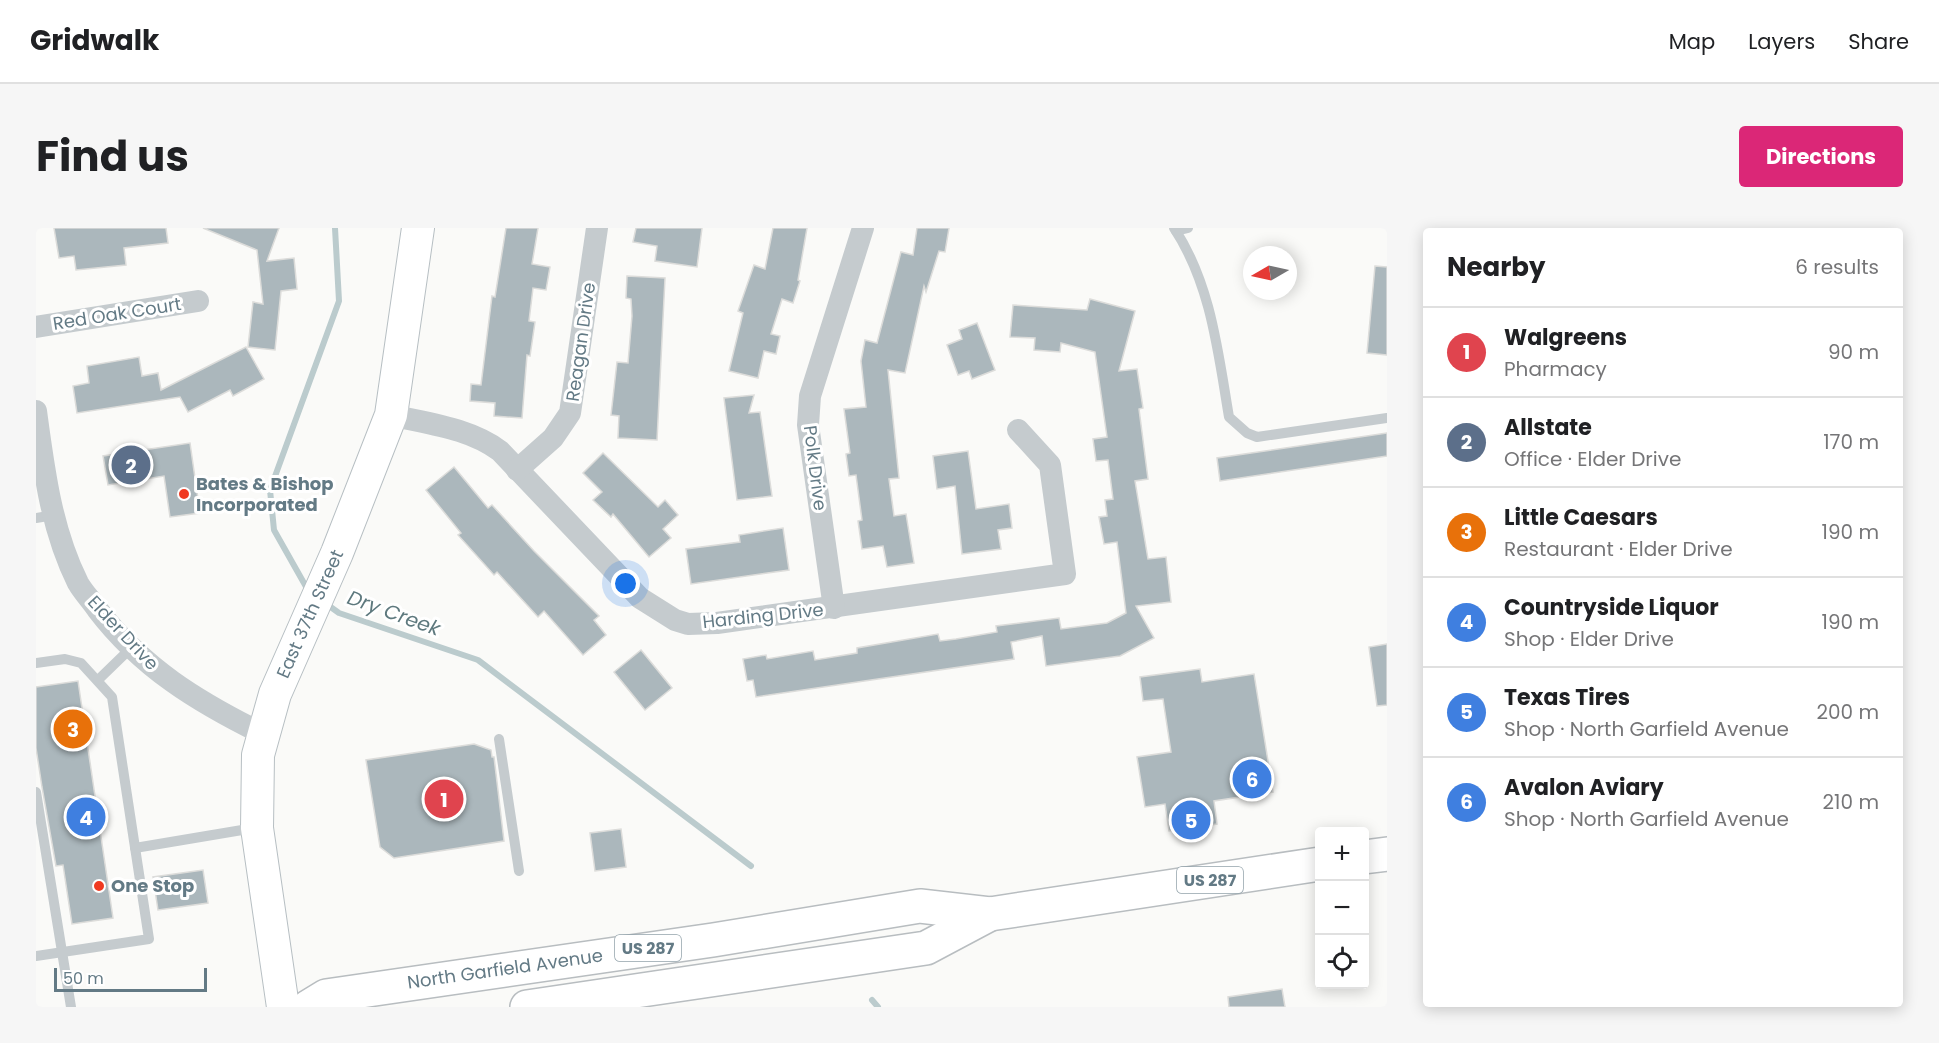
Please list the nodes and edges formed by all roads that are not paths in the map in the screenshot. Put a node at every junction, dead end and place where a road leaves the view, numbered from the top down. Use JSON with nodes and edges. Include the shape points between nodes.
{"nodes":[{"id":1,"x":418,"y":228,"type":"edge"},
{"id":2,"x":597,"y":228,"type":"edge"},
{"id":3,"x":862,"y":228,"type":"edge"},
{"id":4,"x":1188,"y":228,"type":"edge"},
{"id":5,"x":1175,"y":230,"type":"edge"},
{"id":6,"x":198,"y":301,"type":"dead end"},
{"id":7,"x":36,"y":327,"type":"edge"},
{"id":8,"x":36,"y":411,"type":"edge"},
{"id":9,"x":391,"y":415,"type":"junction"},
{"id":10,"x":1387,"y":418,"type":"edge"},
{"id":11,"x":1018,"y":430,"type":"dead end"},
{"id":12,"x":517,"y":470,"type":"junction"},
{"id":13,"x":45,"y":517,"type":"edge"},
{"id":14,"x":834,"y":608,"type":"junction"},
{"id":15,"x":132,"y":647,"type":"junction"},
{"id":16,"x":36,"y":663,"type":"edge"},
{"id":17,"x":98,"y":680,"type":"junction"},
{"id":18,"x":263,"y":734,"type":"junction"},
{"id":19,"x":499,"y":739,"type":"dead end"},
{"id":20,"x":36,"y":792,"type":"edge"},
{"id":21,"x":257,"y":828,"type":"junction"},
{"id":22,"x":135,"y":848,"type":"junction"},
{"id":23,"x":1387,"y":854,"type":"edge"},
{"id":24,"x":1369,"y":856,"type":"edge"},
{"id":25,"x":1315,"y":865,"type":"edge"},
{"id":26,"x":519,"y":871,"type":"dead end"},
{"id":27,"x":990,"y":914,"type":"junction"},
{"id":28,"x":62,"y":952,"type":"junction"},
{"id":29,"x":36,"y":956,"type":"edge"},
{"id":30,"x":572,"y":1004,"type":"edge"},
{"id":31,"x":71,"y":1007,"type":"edge"},
{"id":32,"x":283,"y":1007,"type":"edge"},
{"id":33,"x":308,"y":1007,"type":"edge"},
{"id":34,"x":527,"y":1007,"type":"edge"}],
"edges":[{"from":1,"to":9,"type":"main road","name":"East 37th Street"},
{"from":2,"to":12,"type":"street","name":"Reagan Drive","via":[[570,413],[553,438]]},
{"from":3,"to":14,"type":"street","name":"Polk Drive","via":[[810,396],[808,425]]},
{"from":4,"to":5,"type":"lane"},
{"from":5,"to":10,"type":"lane","via":[[1201,281],[1213,324],[1229,417],[1238,426],[1257,437]]},
{"from":6,"to":7,"type":"street","name":"Red Oak Court"},
{"from":8,"to":13,"type":"street","name":"Elder Drive"},
{"from":9,"to":12,"type":"street","name":"Harding Drive","via":[[471,434],[500,451]]},
{"from":9,"to":18,"type":"main road","name":"East 37th Street","via":[[337,553],[275,694]]},
{"from":11,"to":14,"type":"street","name":"Harding Drive","via":[[1050,465],[1065,574]]},
{"from":12,"to":14,"type":"street","name":"Harding Drive","via":[[640,598],[675,620],[688,624],[717,623]]},
{"from":13,"to":15,"type":"street","name":"Elder Drive","via":[[62,543],[79,585]]},
{"from":15,"to":17,"type":"lane"},
{"from":15,"to":18,"type":"street","name":"Elder Drive","via":[[150,666],[205,705]]},
{"from":16,"to":17,"type":"lane","via":[[65,658],[81,663]]},
{"from":17,"to":22,"type":"lane","via":[[111,697]]},
{"from":18,"to":21,"type":"main road","name":"East 37th Street","via":[[258,755]]},
{"from":19,"to":26,"type":"lane"},
{"from":20,"to":28,"type":"lane"},
{"from":21,"to":22,"type":"lane"},
{"from":21,"to":32,"type":"main road","name":"East 37th Street"},
{"from":22,"to":28,"type":"lane","via":[[149,939]]},
{"from":23,"to":24,"type":"highway"},
{"from":25,"to":27,"type":"highway","name":"North Garfield Avenue","number":"US 287"},
{"from":27,"to":30,"type":"highway","name":"North Garfield Avenue","number":"US 287","via":[[926,948]]},
{"from":27,"to":33,"type":"highway","name":"North Garfield Avenue","number":"US 287","via":[[920,906],[326,996]]},
{"from":28,"to":29,"type":"lane"},
{"from":28,"to":31,"type":"lane"},
{"from":30,"to":34,"type":"highway","name":"North Garfield Avenue","number":"US 287"}]}
